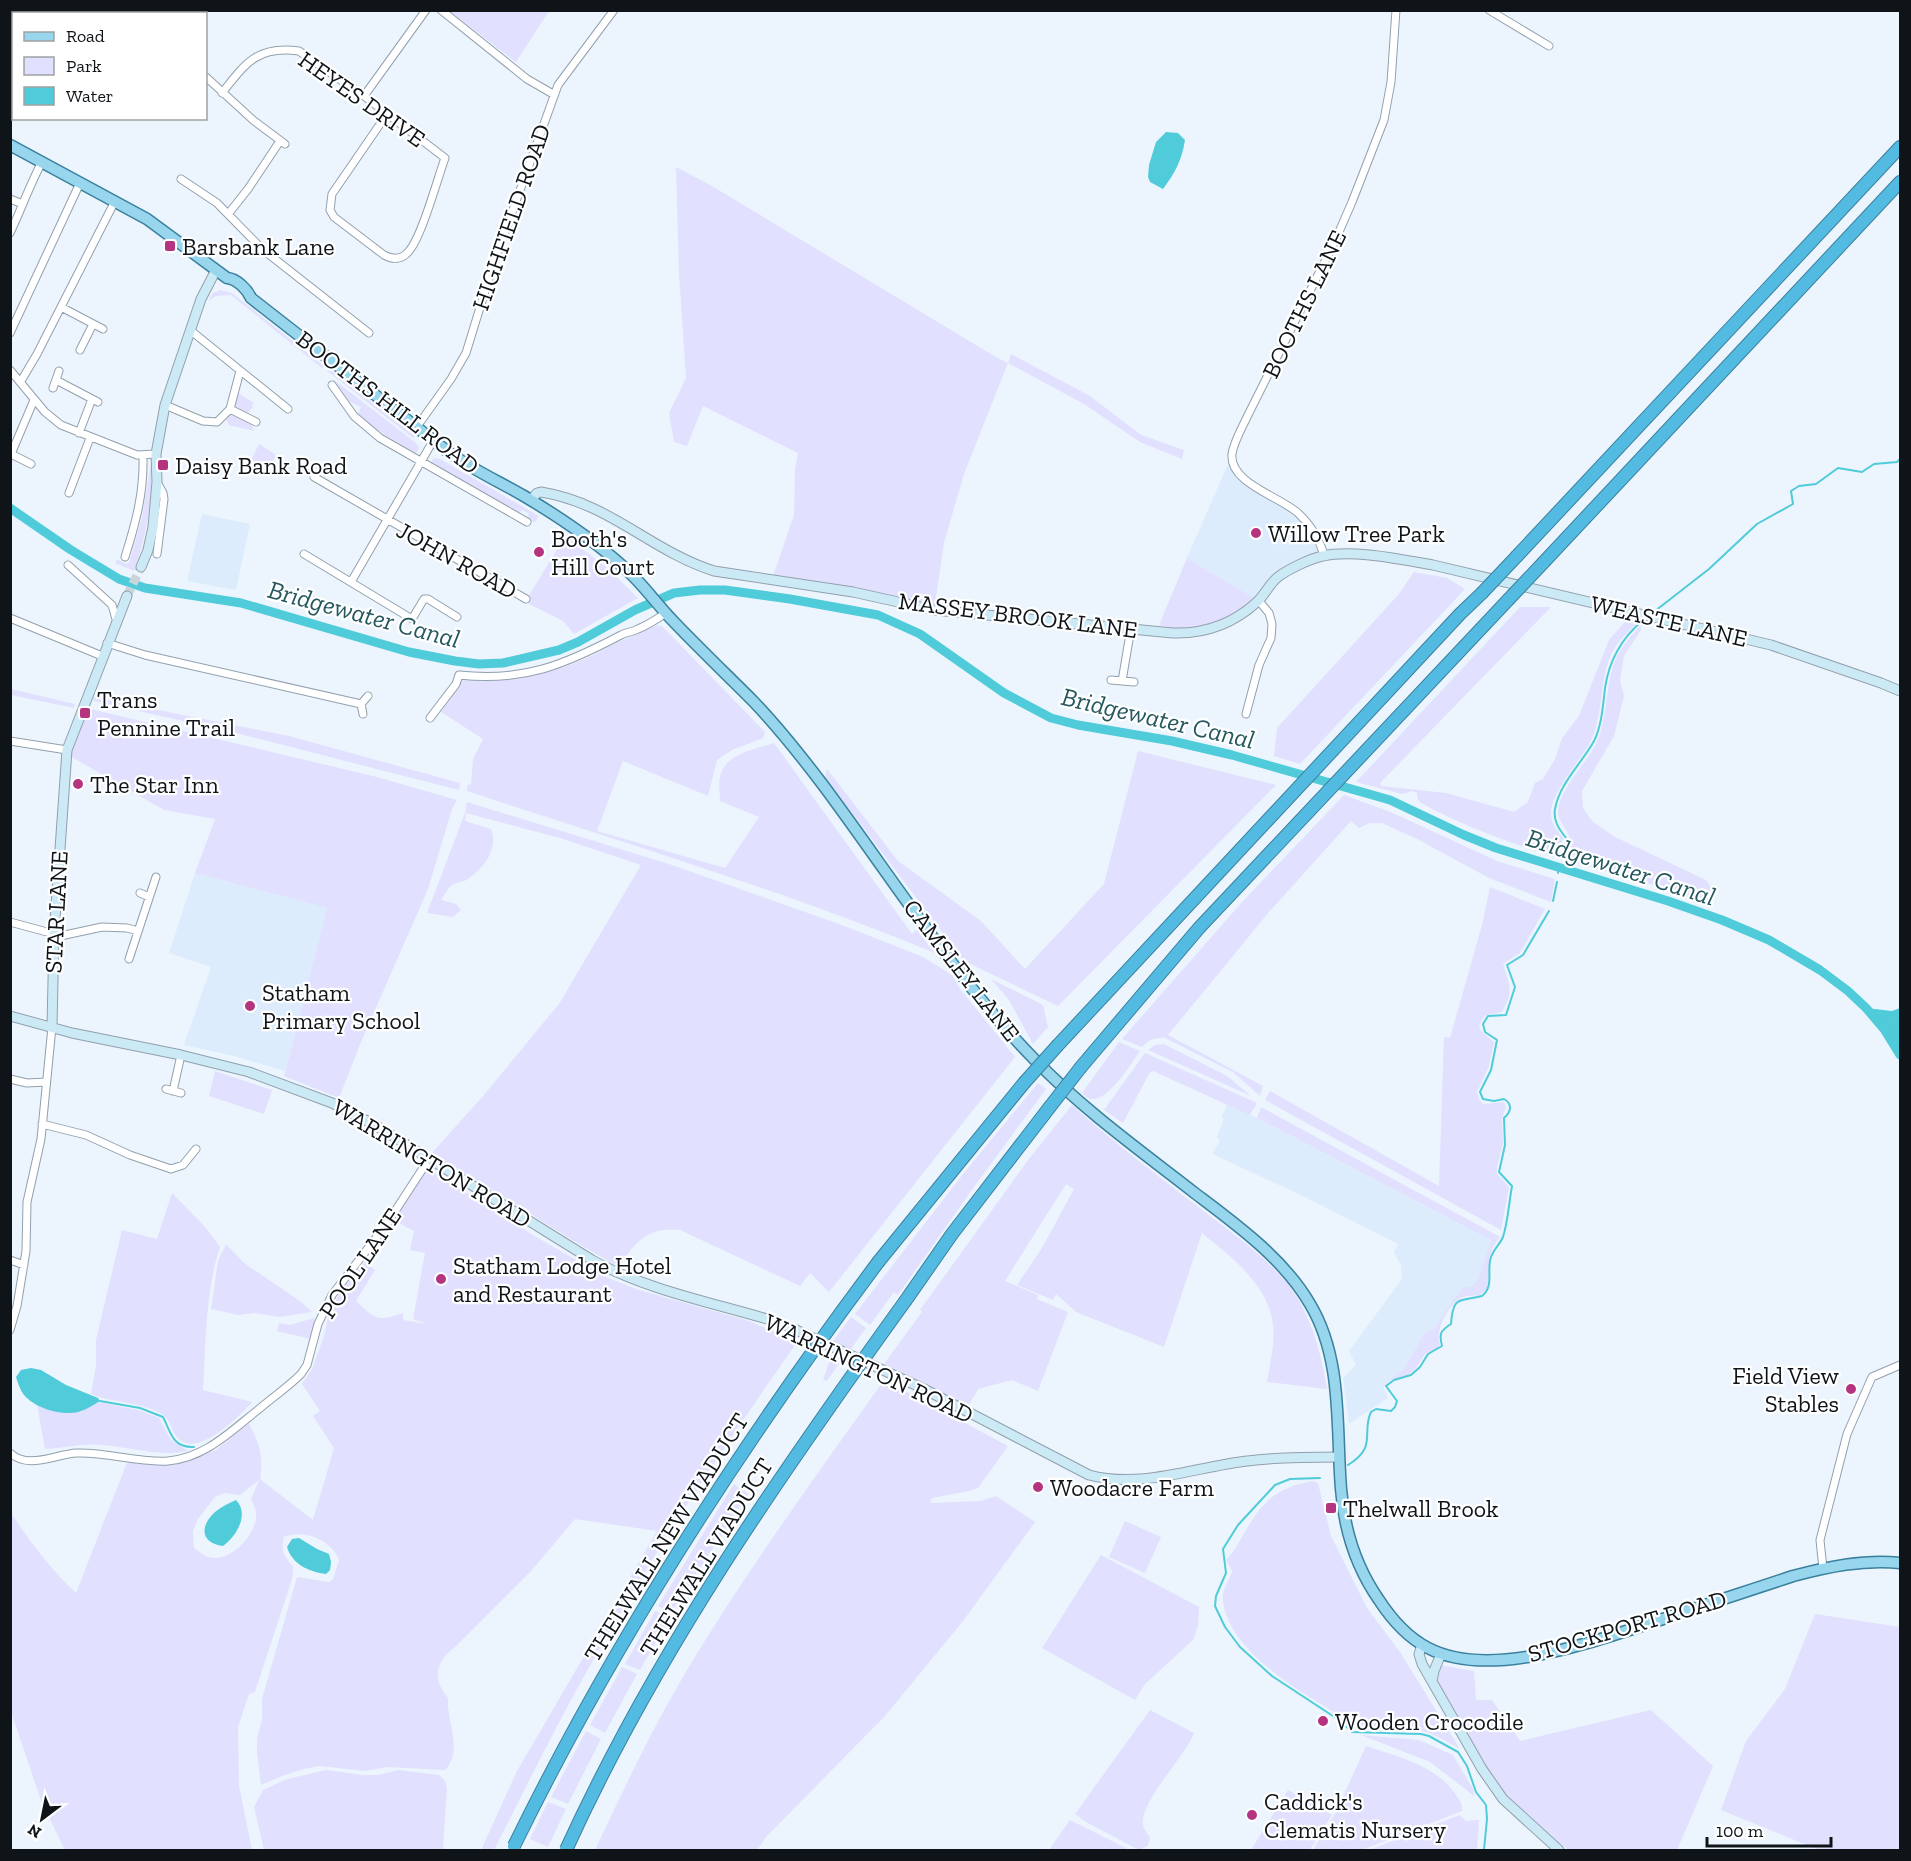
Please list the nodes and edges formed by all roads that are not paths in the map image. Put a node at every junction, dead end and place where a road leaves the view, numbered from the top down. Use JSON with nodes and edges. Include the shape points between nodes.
{"nodes":[{"id":1,"x":426,"y":10,"type":"edge"},
{"id":2,"x":441,"y":10,"type":"edge"},
{"id":3,"x":614,"y":10,"type":"edge"},
{"id":4,"x":1396,"y":10,"type":"edge"},
{"id":5,"x":1490,"y":10,"type":"edge"},
{"id":6,"x":1549,"y":46,"type":"dead end"},
{"id":7,"x":207,"y":78,"type":"edge"},
{"id":8,"x":222,"y":93,"type":"junction"},
{"id":9,"x":553,"y":94,"type":"junction"},
{"id":10,"x":364,"y":96,"type":"junction"},
{"id":11,"x":387,"y":114,"type":"junction"},
{"id":12,"x":10,"y":145,"type":"edge"},
{"id":13,"x":1900,"y":147,"type":"edge"},
{"id":14,"x":42,"y":162,"type":"junction"},
{"id":15,"x":181,"y":179,"type":"dead end"},
{"id":16,"x":1900,"y":182,"type":"edge"},
{"id":17,"x":80,"y":183,"type":"junction"},
{"id":18,"x":10,"y":200,"type":"edge"},
{"id":19,"x":115,"y":201,"type":"junction"},
{"id":20,"x":23,"y":204,"type":"junction"},
{"id":21,"x":229,"y":213,"type":"junction"},
{"id":22,"x":11,"y":229,"type":"edge"},
{"id":23,"x":216,"y":270,"type":"junction"},
{"id":24,"x":61,"y":307,"type":"junction"},
{"id":25,"x":93,"y":324,"type":"junction"},
{"id":26,"x":103,"y":329,"type":"dead end"},
{"id":27,"x":190,"y":330,"type":"junction"},
{"id":28,"x":10,"y":333,"type":"edge"},
{"id":29,"x":369,"y":333,"type":"dead end"},
{"id":30,"x":80,"y":350,"type":"dead end"},
{"id":31,"x":10,"y":370,"type":"edge"},
{"id":32,"x":59,"y":371,"type":"dead end"},
{"id":33,"x":240,"y":371,"type":"junction"},
{"id":34,"x":56,"y":380,"type":"junction"},
{"id":35,"x":21,"y":381,"type":"junction"},
{"id":36,"x":332,"y":385,"type":"dead end"},
{"id":37,"x":53,"y":388,"type":"dead end"},
{"id":38,"x":34,"y":400,"type":"junction"},
{"id":39,"x":165,"y":405,"type":"junction"},
{"id":40,"x":230,"y":409,"type":"junction"},
{"id":41,"x":288,"y":409,"type":"dead end"},
{"id":42,"x":256,"y":422,"type":"dead end"},
{"id":43,"x":416,"y":428,"type":"junction"},
{"id":44,"x":79,"y":433,"type":"junction"},
{"id":45,"x":90,"y":438,"type":"junction"},
{"id":46,"x":433,"y":441,"type":"junction"},
{"id":47,"x":156,"y":454,"type":"junction"},
{"id":48,"x":143,"y":456,"type":"junction"},
{"id":49,"x":421,"y":462,"type":"junction"},
{"id":50,"x":31,"y":464,"type":"dead end"},
{"id":51,"x":314,"y":477,"type":"dead end"},
{"id":52,"x":157,"y":482,"type":"junction"},
{"id":53,"x":69,"y":493,"type":"dead end"},
{"id":54,"x":531,"y":500,"type":"junction"},
{"id":55,"x":387,"y":520,"type":"junction"},
{"id":56,"x":527,"y":522,"type":"dead end"},
{"id":57,"x":157,"y":554,"type":"dead end"},
{"id":58,"x":304,"y":554,"type":"dead end"},
{"id":59,"x":1324,"y":555,"type":"junction"},
{"id":60,"x":125,"y":557,"type":"dead end"},
{"id":61,"x":68,"y":565,"type":"dead end"},
{"id":62,"x":1433,"y":565,"type":"joint"},
{"id":63,"x":141,"y":567,"type":"tunnel mouth"},
{"id":64,"x":351,"y":582,"type":"junction"},
{"id":65,"x":127,"y":596,"type":"tunnel mouth"},
{"id":66,"x":526,"y":599,"type":"dead end"},
{"id":67,"x":1259,"y":601,"type":"junction"},
{"id":68,"x":664,"y":611,"type":"junction"},
{"id":69,"x":457,"y":617,"type":"dead end"},
{"id":70,"x":10,"y":618,"type":"edge"},
{"id":71,"x":116,"y":619,"type":"junction"},
{"id":72,"x":1131,"y":628,"type":"junction"},
{"id":73,"x":107,"y":643,"type":"junction"},
{"id":74,"x":102,"y":656,"type":"junction"},
{"id":75,"x":1111,"y":680,"type":"dead end"},
{"id":76,"x":1122,"y":681,"type":"junction"},
{"id":77,"x":1134,"y":682,"type":"dead end"},
{"id":78,"x":1900,"y":692,"type":"edge"},
{"id":79,"x":368,"y":696,"type":"dead end"},
{"id":80,"x":361,"y":704,"type":"junction"},
{"id":81,"x":363,"y":714,"type":"dead end"},
{"id":82,"x":1246,"y":714,"type":"dead end"},
{"id":83,"x":430,"y":718,"type":"dead end"},
{"id":84,"x":10,"y":741,"type":"edge"},
{"id":85,"x":67,"y":750,"type":"junction"},
{"id":86,"x":156,"y":877,"type":"dead end"},
{"id":87,"x":140,"y":893,"type":"dead end"},
{"id":88,"x":149,"y":897,"type":"junction"},
{"id":89,"x":10,"y":922,"type":"edge"},
{"id":90,"x":138,"y":932,"type":"junction"},
{"id":91,"x":54,"y":934,"type":"junction"},
{"id":92,"x":129,"y":959,"type":"dead end"},
{"id":93,"x":10,"y":1016,"type":"edge"},
{"id":94,"x":52,"y":1028,"type":"junction"},
{"id":95,"x":181,"y":1055,"type":"junction"},
{"id":96,"x":10,"y":1079,"type":"edge"},
{"id":97,"x":46,"y":1082,"type":"junction"},
{"id":98,"x":181,"y":1093,"type":"dead end"},
{"id":99,"x":42,"y":1124,"type":"junction"},
{"id":100,"x":195,"y":1149,"type":"dead end"},
{"id":101,"x":429,"y":1159,"type":"junction"},
{"id":102,"x":10,"y":1260,"type":"edge"},
{"id":103,"x":24,"y":1265,"type":"junction"},
{"id":104,"x":14,"y":1303,"type":"edge"},
{"id":105,"x":10,"y":1330,"type":"edge"},
{"id":106,"x":1900,"y":1365,"type":"edge"},
{"id":107,"x":10,"y":1453,"type":"edge"},
{"id":108,"x":1339,"y":1457,"type":"junction"},
{"id":109,"x":1900,"y":1563,"type":"edge"},
{"id":110,"x":1823,"y":1569,"type":"junction"},
{"id":111,"x":1422,"y":1645,"type":"junction"},
{"id":112,"x":1441,"y":1654,"type":"junction"},
{"id":113,"x":1432,"y":1682,"type":"junction"},
{"id":114,"x":512,"y":1851,"type":"edge"},
{"id":115,"x":566,"y":1851,"type":"edge"},
{"id":116,"x":1559,"y":1851,"type":"edge"}],
"edges":[{"from":1,"to":10,"type":"street"},
{"from":2,"to":9,"type":"street","via":[[527,79]]},
{"from":3,"to":9,"type":"street","name":"HIGHFIELD ROAD"},
{"from":4,"to":59,"type":"street","name":"BOOTHS LANE","via":[[1384,120],[1344,222],[1232,455],[1236,472],[1243,480],[1279,499],[1310,526]]},
{"from":5,"to":6,"type":"street"},
{"from":7,"to":8,"type":"street"},
{"from":8,"to":10,"type":"street","name":"HEYES DRIVE","via":[[249,60],[287,49],[308,56]]},
{"from":8,"to":21,"type":"street","via":[[283,142]]},
{"from":9,"to":43,"type":"street","name":"HIGHFIELD ROAD","via":[[466,353]]},
{"from":10,"to":11,"type":"street","name":"HEYES DRIVE"},
{"from":11,"to":11,"type":"street","name":"HEYES DRIVE","via":[[445,158],[419,233],[409,251],[391,259],[330,210],[332,194]]},
{"from":12,"to":14,"type":"main road","name":"BOOTHS HILL ROAD"},
{"from":13,"to":114,"type":"highway","name":"THELWALL NEW VIADUCT","bridge":true,"via":[[1058,1045],[879,1261],[790,1382],[681,1546],[574,1729]]},
{"from":14,"to":17,"type":"main road","name":"BOOTHS HILL ROAD"},
{"from":14,"to":20,"type":"street"},
{"from":15,"to":21,"type":"street"},
{"from":16,"to":115,"type":"highway","name":"THELWALL VIADUCT","bridge":true,"via":[[1199,928],[1081,1067],[952,1234],[718,1570],[658,1670]]},
{"from":17,"to":19,"type":"main road","name":"BOOTHS HILL ROAD"},
{"from":17,"to":28,"type":"street"},
{"from":18,"to":20,"type":"street"},
{"from":19,"to":23,"type":"main road","name":"BOOTHS HILL ROAD","via":[[155,224]]},
{"from":19,"to":24,"type":"street"},
{"from":20,"to":22,"type":"street"},
{"from":21,"to":29,"type":"street","via":[[262,249]]},
{"from":23,"to":27,"type":"street"},
{"from":23,"to":43,"type":"main road","name":"BOOTHS HILL ROAD","via":[[244,297],[251,298]]},
{"from":24,"to":25,"type":"street"},
{"from":24,"to":35,"type":"street"},
{"from":25,"to":26,"type":"street"},
{"from":25,"to":30,"type":"street"},
{"from":27,"to":33,"type":"street"},
{"from":27,"to":39,"type":"street"},
{"from":31,"to":35,"type":"street"},
{"from":32,"to":34,"type":"street"},
{"from":33,"to":40,"type":"street"},
{"from":33,"to":41,"type":"street"},
{"from":34,"to":37,"type":"street"},
{"from":34,"to":44,"type":"street","via":[[95,400]]},
{"from":35,"to":38,"type":"street"},
{"from":36,"to":49,"type":"street","via":[[364,426]]},
{"from":38,"to":44,"type":"street","via":[[61,425]]},
{"from":38,"to":50,"type":"street","via":[[11,454]]},
{"from":39,"to":40,"type":"street","via":[[209,423],[217,422]]},
{"from":39,"to":47,"type":"street"},
{"from":40,"to":42,"type":"street"},
{"from":43,"to":46,"type":"main road","name":"BOOTHS HILL ROAD"},
{"from":44,"to":45,"type":"street"},
{"from":45,"to":48,"type":"street"},
{"from":45,"to":53,"type":"street"},
{"from":46,"to":49,"type":"street"},
{"from":46,"to":54,"type":"main road","name":"BOOTHS HILL ROAD","via":[[470,467]]},
{"from":47,"to":48,"type":"street"},
{"from":47,"to":52,"type":"street"},
{"from":48,"to":60,"type":"street","via":[[140,508]]},
{"from":49,"to":55,"type":"street"},
{"from":49,"to":56,"type":"street"},
{"from":51,"to":55,"type":"street","name":"JOHN ROAD"},
{"from":52,"to":57,"type":"street","via":[[164,499]]},
{"from":52,"to":63,"type":"street","via":[[153,527]]},
{"from":54,"to":68,"type":"main road","name":"CAMSLEY LANE","via":[[600,548],[633,576]]},
{"from":54,"to":72,"type":"street","name":"MASSEY BROOK LANE","via":[[542,492],[574,500],[603,512],[683,559],[714,571],[853,592],[934,610]]},
{"from":55,"to":64,"type":"street"},
{"from":55,"to":66,"type":"street","name":"JOHN ROAD"},
{"from":58,"to":64,"type":"street"},
{"from":59,"to":62,"type":"street","name":"MASSEY BROOK LANE","via":[[1390,558]]},
{"from":59,"to":67,"type":"street","name":"MASSEY BROOK LANE","via":[[1278,577]]},
{"from":61,"to":71,"type":"street","via":[[112,605]]},
{"from":62,"to":78,"type":"street","name":"WEASTE LANE","via":[[1771,645]]},
{"from":64,"to":69,"type":"street","via":[[412,619],[424,599]]},
{"from":65,"to":71,"type":"street"},
{"from":67,"to":72,"type":"street","name":"MASSEY BROOK LANE","via":[[1212,629],[1192,633]]},
{"from":67,"to":82,"type":"street","via":[[1269,613],[1271,638]]},
{"from":68,"to":83,"type":"street","via":[[637,630],[553,667],[494,678],[459,675]]},
{"from":68,"to":108,"type":"main road","name":"CAMSLEY LANE","via":[[781,733],[947,955],[1023,1047],[1088,1110],[1276,1260],[1310,1303],[1326,1338],[1337,1396]]},
{"from":70,"to":74,"type":"street"},
{"from":71,"to":73,"type":"street"},
{"from":72,"to":76,"type":"street"},
{"from":73,"to":74,"type":"street"},
{"from":73,"to":80,"type":"street"},
{"from":74,"to":85,"type":"street","name":"STAR LANE"},
{"from":75,"to":76,"type":"street"},
{"from":76,"to":77,"type":"street"},
{"from":79,"to":80,"type":"street"},
{"from":80,"to":81,"type":"street"},
{"from":84,"to":85,"type":"street"},
{"from":85,"to":91,"type":"street","name":"STAR LANE"},
{"from":86,"to":88,"type":"street"},
{"from":87,"to":88,"type":"street"},
{"from":88,"to":90,"type":"street"},
{"from":89,"to":91,"type":"street"},
{"from":90,"to":91,"type":"street","via":[[94,927],[73,935]]},
{"from":90,"to":92,"type":"street"},
{"from":91,"to":94,"type":"street","name":"STAR LANE"},
{"from":93,"to":94,"type":"street","name":"WARRINGTON ROAD"},
{"from":94,"to":95,"type":"street","name":"WARRINGTON ROAD"},
{"from":94,"to":97,"type":"street","name":"STAR LANE"},
{"from":95,"to":98,"type":"street","via":[[169,1090]]},
{"from":95,"to":101,"type":"street","name":"WARRINGTON ROAD","via":[[249,1072],[332,1103]]},
{"from":96,"to":97,"type":"street"},
{"from":97,"to":99,"type":"street","name":"STAR LANE"},
{"from":99,"to":100,"type":"street","via":[[86,1135],[140,1160],[171,1169],[183,1165]]},
{"from":99,"to":103,"type":"street","via":[[27,1202]]},
{"from":101,"to":107,"type":"street","name":"POOL LANE","via":[[386,1226],[332,1295],[302,1374],[214,1445],[197,1454],[166,1461],[100,1453],[24,1461]]},
{"from":101,"to":108,"type":"street","name":"WARRINGTON ROAD","via":[[614,1272],[794,1329],[924,1389],[1089,1474],[1141,1479],[1246,1461]]},
{"from":102,"to":103,"type":"street"},
{"from":103,"to":104,"type":"street"},
{"from":104,"to":105,"type":"street"},
{"from":106,"to":110,"type":"street","via":[[1872,1377],[1847,1434],[1820,1540]]},
{"from":108,"to":111,"type":"main road","name":"STOCKPORT ROAD","via":[[1343,1510],[1355,1555],[1392,1618]]},
{"from":109,"to":110,"type":"main road","name":"STOCKPORT ROAD"},
{"from":110,"to":112,"type":"main road","name":"STOCKPORT ROAD","via":[[1551,1653],[1494,1660]]},
{"from":111,"to":112,"type":"main road","name":"STOCKPORT ROAD"},
{"from":111,"to":113,"type":"street","via":[[1419,1658]]},
{"from":112,"to":113,"type":"street"},
{"from":113,"to":116,"type":"street","via":[[1503,1799]]}]}
